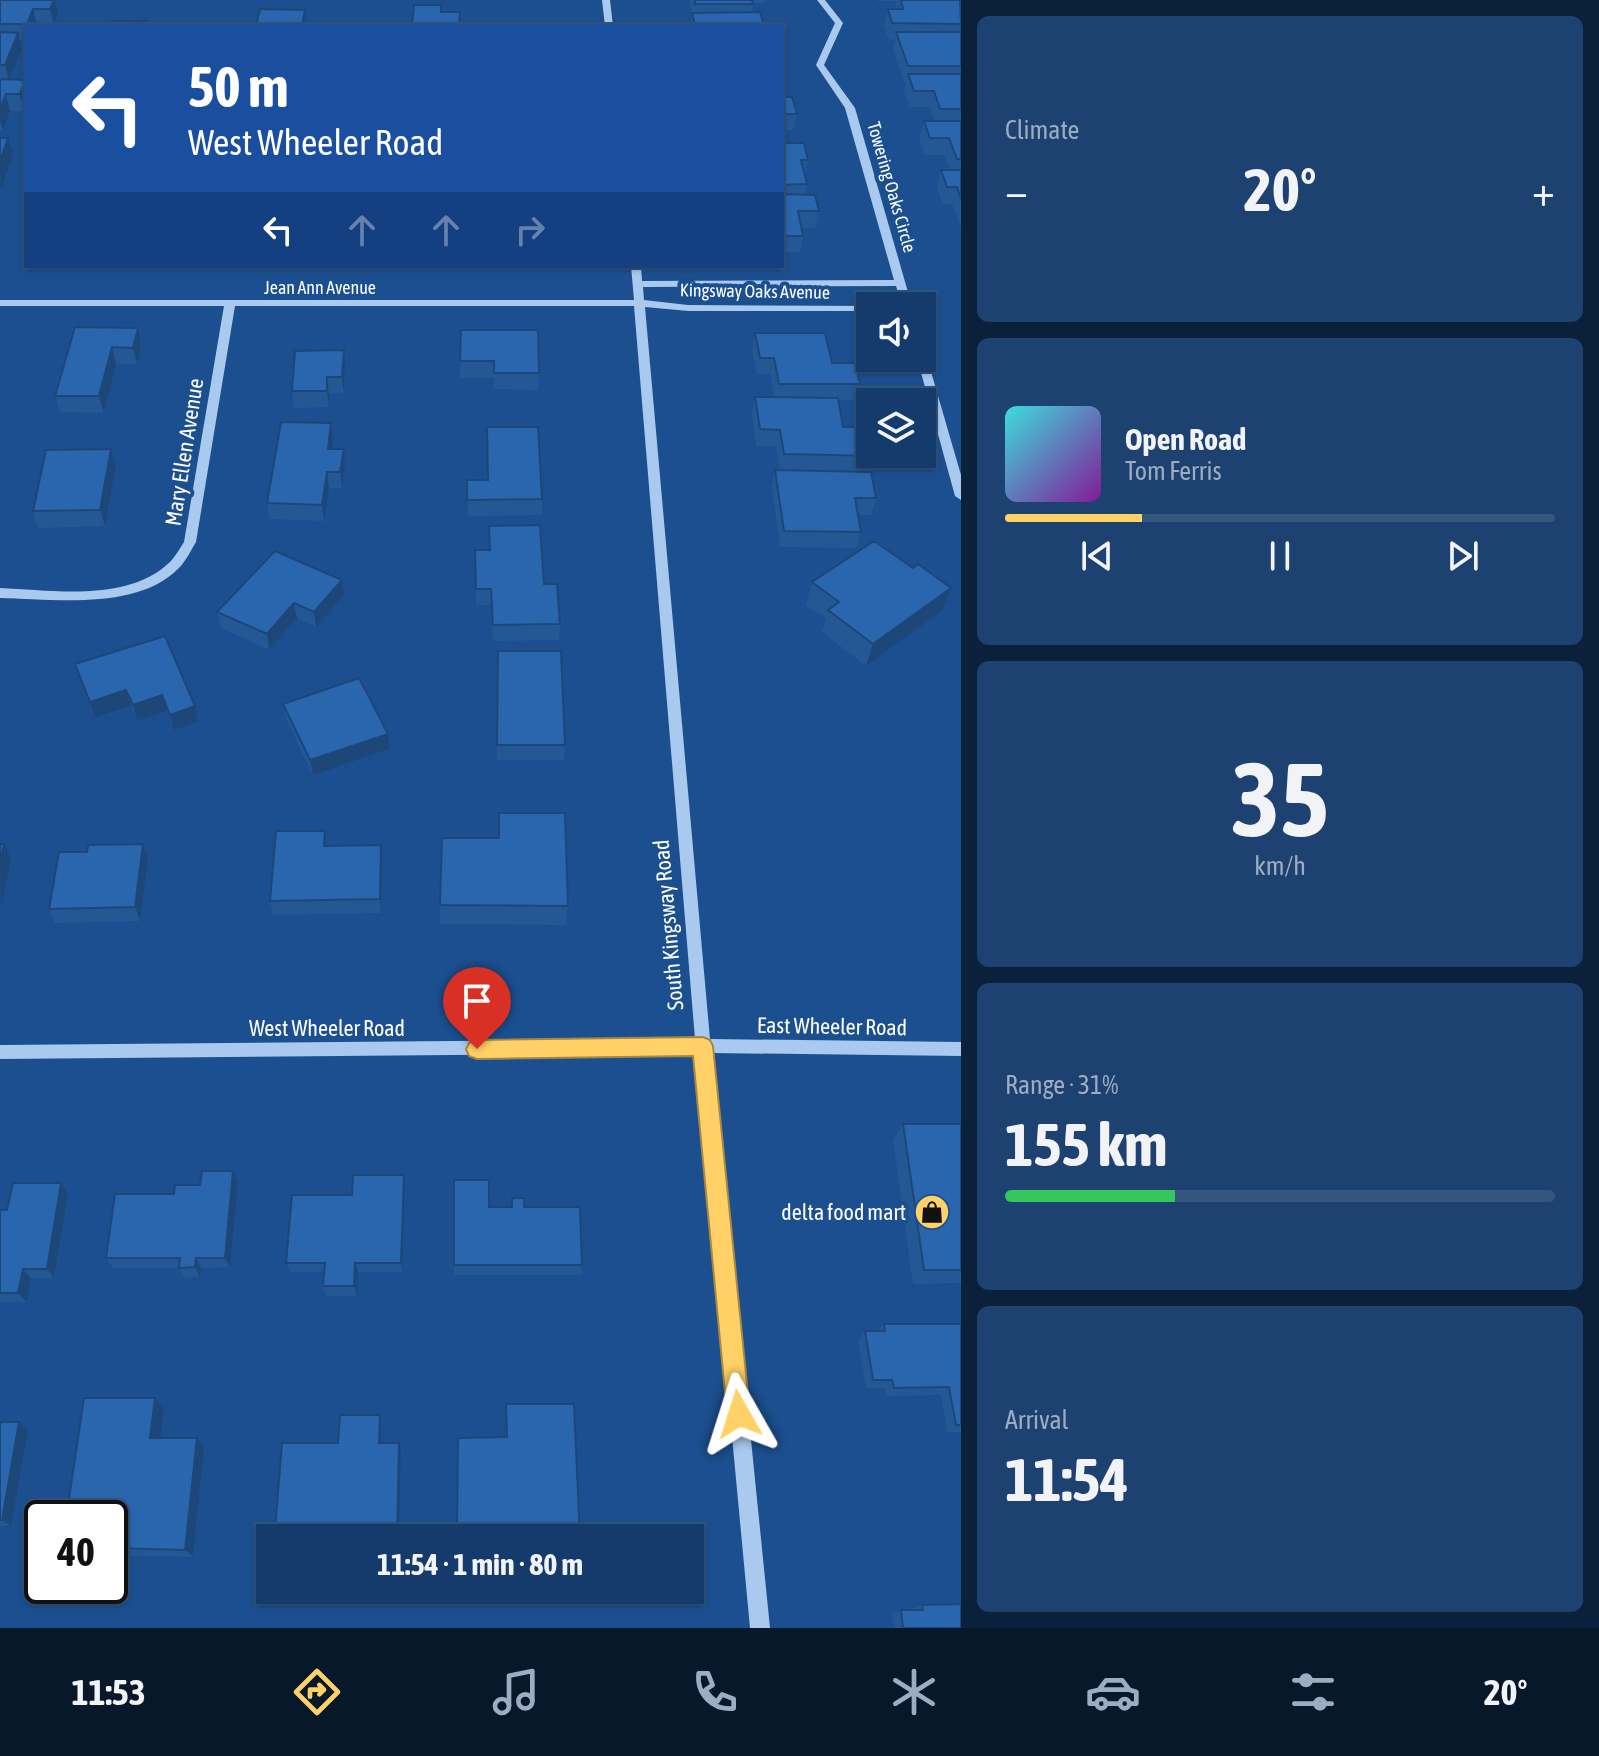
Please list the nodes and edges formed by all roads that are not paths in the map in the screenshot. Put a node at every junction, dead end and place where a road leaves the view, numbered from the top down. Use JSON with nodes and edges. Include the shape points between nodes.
{"nodes":[{"id":1,"x":606,"y":0,"type":"edge"},
{"id":2,"x":821,"y":0,"type":"edge"},
{"id":3,"x":609,"y":24,"type":"edge"},
{"id":4,"x":636,"y":268,"type":"edge"},
{"id":5,"x":900,"y":283,"type":"junction"},
{"id":6,"x":638,"y":284,"type":"junction"},
{"id":7,"x":903,"y":292,"type":"edge"},
{"id":8,"x":0,"y":303,"type":"edge"},
{"id":9,"x":230,"y":303,"type":"junction"},
{"id":10,"x":640,"y":303,"type":"junction"},
{"id":11,"x":856,"y":308,"type":"edge"},
{"id":12,"x":926,"y":372,"type":"edge"},
{"id":13,"x":961,"y":496,"type":"edge"},
{"id":14,"x":0,"y":593,"type":"edge"},
{"id":15,"x":703,"y":1046,"type":"junction"},
{"id":16,"x":961,"y":1049,"type":"edge"},
{"id":17,"x":0,"y":1052,"type":"edge"},
{"id":18,"x":760,"y":1628,"type":"edge"}],
"edges":[{"from":1,"to":3,"type":"street"},
{"from":2,"to":5,"type":"street","name":"Towering Oaks Circle","via":[[839,23],[820,65],[850,108]]},
{"from":4,"to":6,"type":"street","name":"South Kingsway Road"},
{"from":5,"to":6,"type":"street","name":"Kingsway Oaks Avenue"},
{"from":5,"to":7,"type":"street","name":"Towering Oaks Circle"},
{"from":6,"to":10,"type":"street","name":"South Kingsway Road"},
{"from":8,"to":9,"type":"street","name":"Jean Ann Avenue"},
{"from":9,"to":10,"type":"street","name":"Jean Ann Avenue"},
{"from":9,"to":14,"type":"street","name":"Mary Ellen Avenue","via":[[190,542],[182,560],[141,588]]},
{"from":10,"to":11,"type":"street","name":"Kingsway Oaks Avenue"},
{"from":10,"to":15,"type":"street","name":"South Kingsway Road"},
{"from":12,"to":13,"type":"street"},
{"from":15,"to":16,"type":"street","name":"East Wheeler Road"},
{"from":15,"to":17,"type":"street","name":"West Wheeler Road"},
{"from":15,"to":18,"type":"street","name":"South Kingsway Road"}]}
